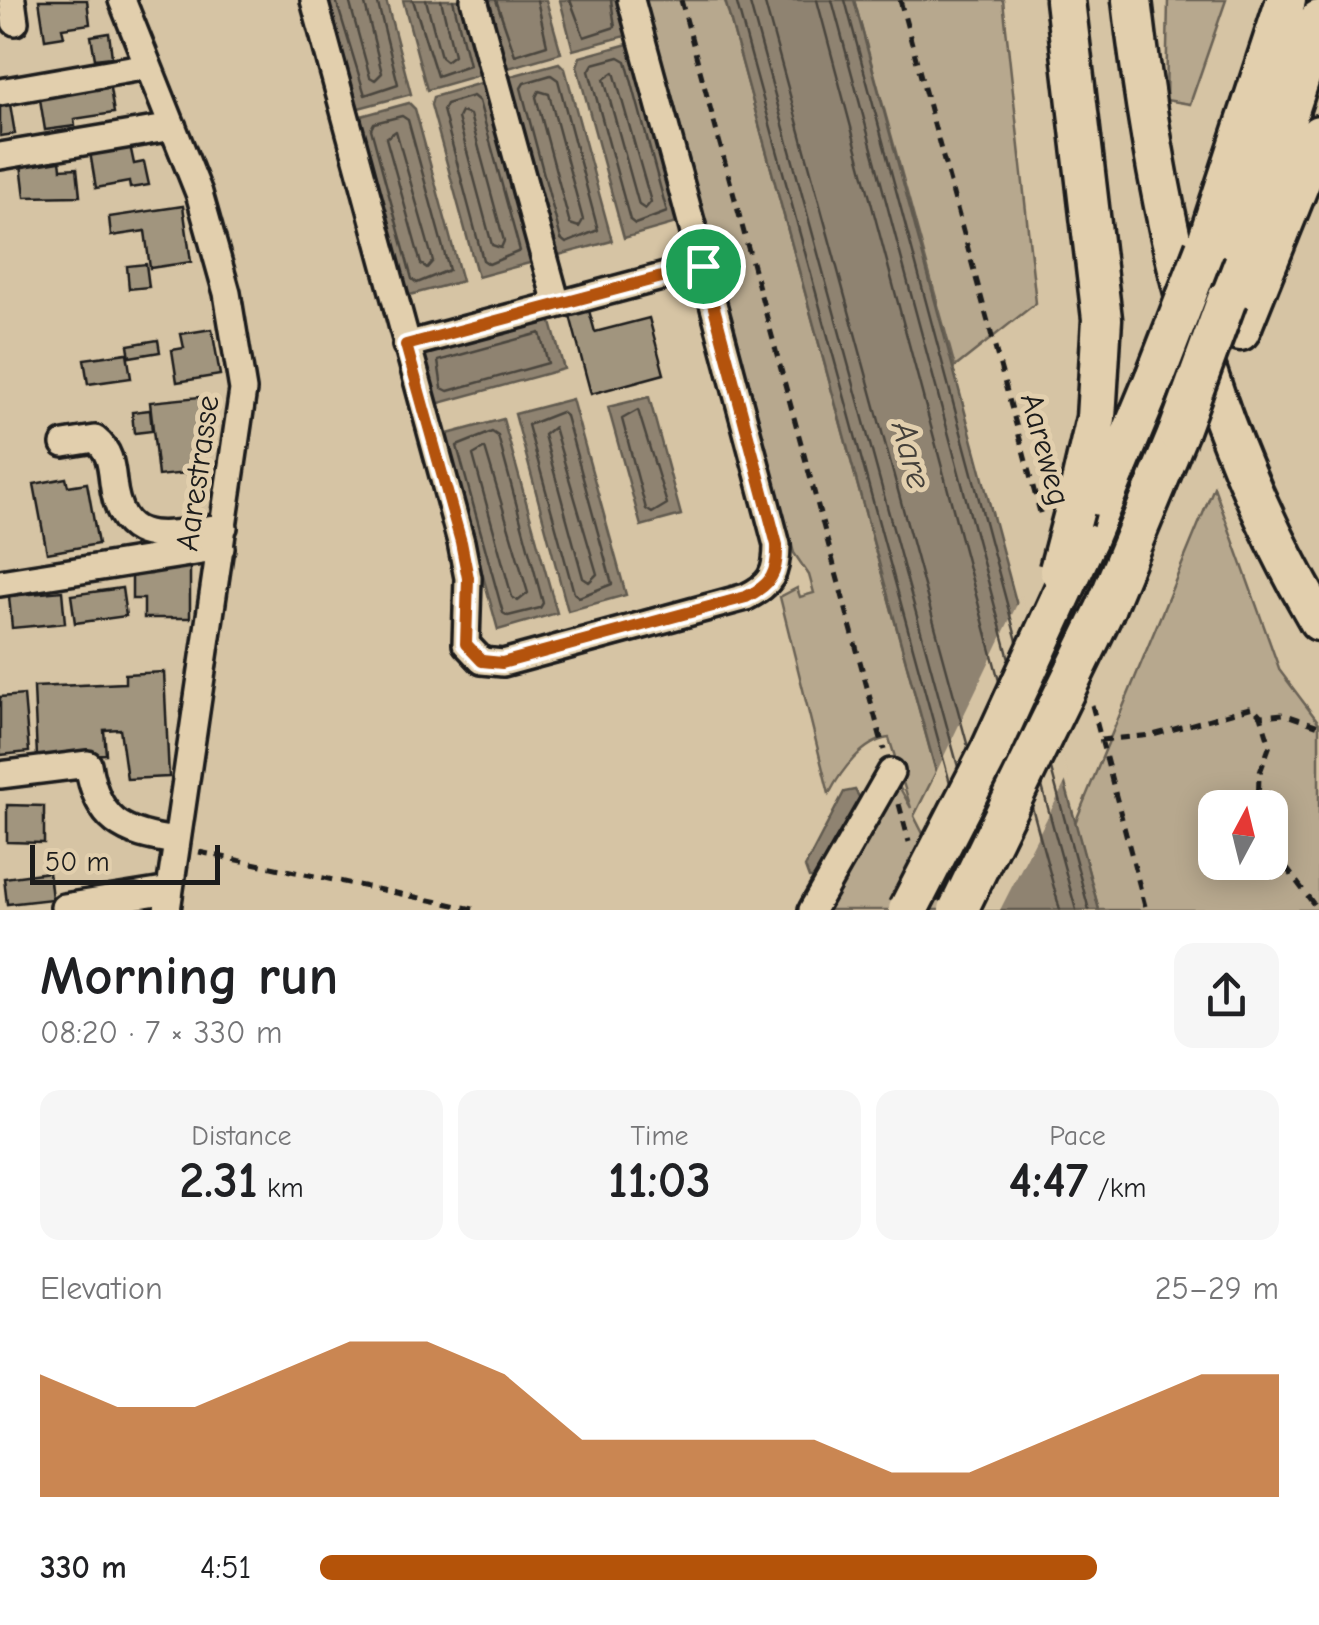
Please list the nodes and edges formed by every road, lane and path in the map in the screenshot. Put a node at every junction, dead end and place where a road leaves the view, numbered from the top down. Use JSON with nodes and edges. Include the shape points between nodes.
{"nodes":[{"id":1,"x":122,"y":0,"type":"edge"},
{"id":2,"x":314,"y":0,"type":"edge"},
{"id":3,"x":474,"y":0,"type":"edge"},
{"id":4,"x":631,"y":0,"type":"edge"},
{"id":5,"x":682,"y":0,"type":"edge"},
{"id":6,"x":900,"y":0,"type":"edge"},
{"id":7,"x":1065,"y":0,"type":"edge"},
{"id":8,"x":1132,"y":0,"type":"edge"},
{"id":9,"x":1142,"y":0,"type":"edge"},
{"id":10,"x":1286,"y":0,"type":"edge"},
{"id":11,"x":1319,"y":20,"type":"edge"},
{"id":12,"x":1139,"y":58,"type":"junction"},
{"id":13,"x":148,"y":66,"type":"junction"},
{"id":14,"x":0,"y":92,"type":"edge"},
{"id":15,"x":173,"y":128,"type":"junction"},
{"id":16,"x":1319,"y":135,"type":"edge"},
{"id":17,"x":0,"y":156,"type":"edge"},
{"id":18,"x":703,"y":266,"type":"junction"},
{"id":19,"x":557,"y":304,"type":"junction"},
{"id":20,"x":1234,"y":315,"type":"junction"},
{"id":21,"x":406,"y":345,"type":"junction"},
{"id":22,"x":64,"y":444,"type":"dead end"},
{"id":23,"x":1080,"y":526,"type":"junction"},
{"id":24,"x":1046,"y":534,"type":"dead end"},
{"id":25,"x":222,"y":537,"type":"junction"},
{"id":26,"x":0,"y":583,"type":"edge"},
{"id":27,"x":1319,"y":621,"type":"edge"},
{"id":28,"x":1091,"y":702,"type":"dead end"},
{"id":29,"x":1261,"y":716,"type":"junction"},
{"id":30,"x":1319,"y":726,"type":"edge"},
{"id":31,"x":881,"y":736,"type":"dead end"},
{"id":32,"x":1101,"y":740,"type":"junction"},
{"id":33,"x":890,"y":772,"type":"dead end"},
{"id":34,"x":0,"y":774,"type":"edge"},
{"id":35,"x":1259,"y":790,"type":"edge"},
{"id":36,"x":177,"y":844,"type":"junction"},
{"id":37,"x":1288,"y":870,"type":"edge"},
{"id":38,"x":169,"y":900,"type":"edge"},
{"id":39,"x":64,"y":907,"type":"dead end"},
{"id":40,"x":478,"y":910,"type":"edge"},
{"id":41,"x":812,"y":910,"type":"edge"},
{"id":42,"x":908,"y":910,"type":"edge"},
{"id":43,"x":958,"y":910,"type":"edge"},
{"id":44,"x":1146,"y":910,"type":"edge"},
{"id":45,"x":1318,"y":910,"type":"edge"}],
"edges":[{"from":1,"to":13,"type":"street","name":"Aarestrasse"},
{"from":2,"to":21,"type":"street"},
{"from":3,"to":19,"type":"street"},
{"from":4,"to":18,"type":"street"},
{"from":5,"to":31,"type":"path"},
{"from":6,"to":24,"type":"path","name":"Aareweg"},
{"from":7,"to":23,"type":"highway","via":[[1102,319]]},
{"from":8,"to":12,"type":"highway"},
{"from":9,"to":12,"type":"highway"},
{"from":10,"to":23,"type":"highway","bridge":true,"via":[[1205,248],[1155,376]]},
{"from":11,"to":20,"type":"highway"},
{"from":12,"to":27,"type":"highway","via":[[1155,175],[1193,339],[1240,464]]},
{"from":13,"to":14,"type":"street"},
{"from":13,"to":15,"type":"street","name":"Aarestrasse"},
{"from":15,"to":17,"type":"street"},
{"from":15,"to":25,"type":"street","name":"Aarestrasse","via":[[209,225],[238,349],[240,427]]},
{"from":16,"to":20,"type":"highway"},
{"from":18,"to":19,"type":"street"},
{"from":18,"to":21,"type":"street","via":[[778,567],[767,587],[746,597],[502,663],[482,661],[466,644],[468,578],[461,542]]},
{"from":19,"to":21,"type":"street"},
{"from":20,"to":43,"type":"highway","bridge":true,"via":[[1104,608]]},
{"from":22,"to":25,"type":"street","via":[[96,439],[105,447],[126,525],[140,533]]},
{"from":23,"to":42,"type":"highway","bridge":true,"via":[[1034,659]]},
{"from":25,"to":26,"type":"street"},
{"from":25,"to":36,"type":"street","name":"Aarestrasse"},
{"from":28,"to":32,"type":"path"},
{"from":29,"to":30,"type":"path","via":[[1283,714]]},
{"from":29,"to":32,"type":"path","via":[[1253,707],[1153,735]]},
{"from":29,"to":35,"type":"path","via":[[1270,745]]},
{"from":32,"to":44,"type":"path"},
{"from":33,"to":41,"type":"street"},
{"from":34,"to":36,"type":"street","via":[[88,764],[93,796],[116,821],[141,836]]},
{"from":36,"to":38,"type":"street","name":"Aarestrasse"},
{"from":36,"to":40,"type":"path"},
{"from":37,"to":45,"type":"path"},
{"from":38,"to":39,"type":"street"}]}
